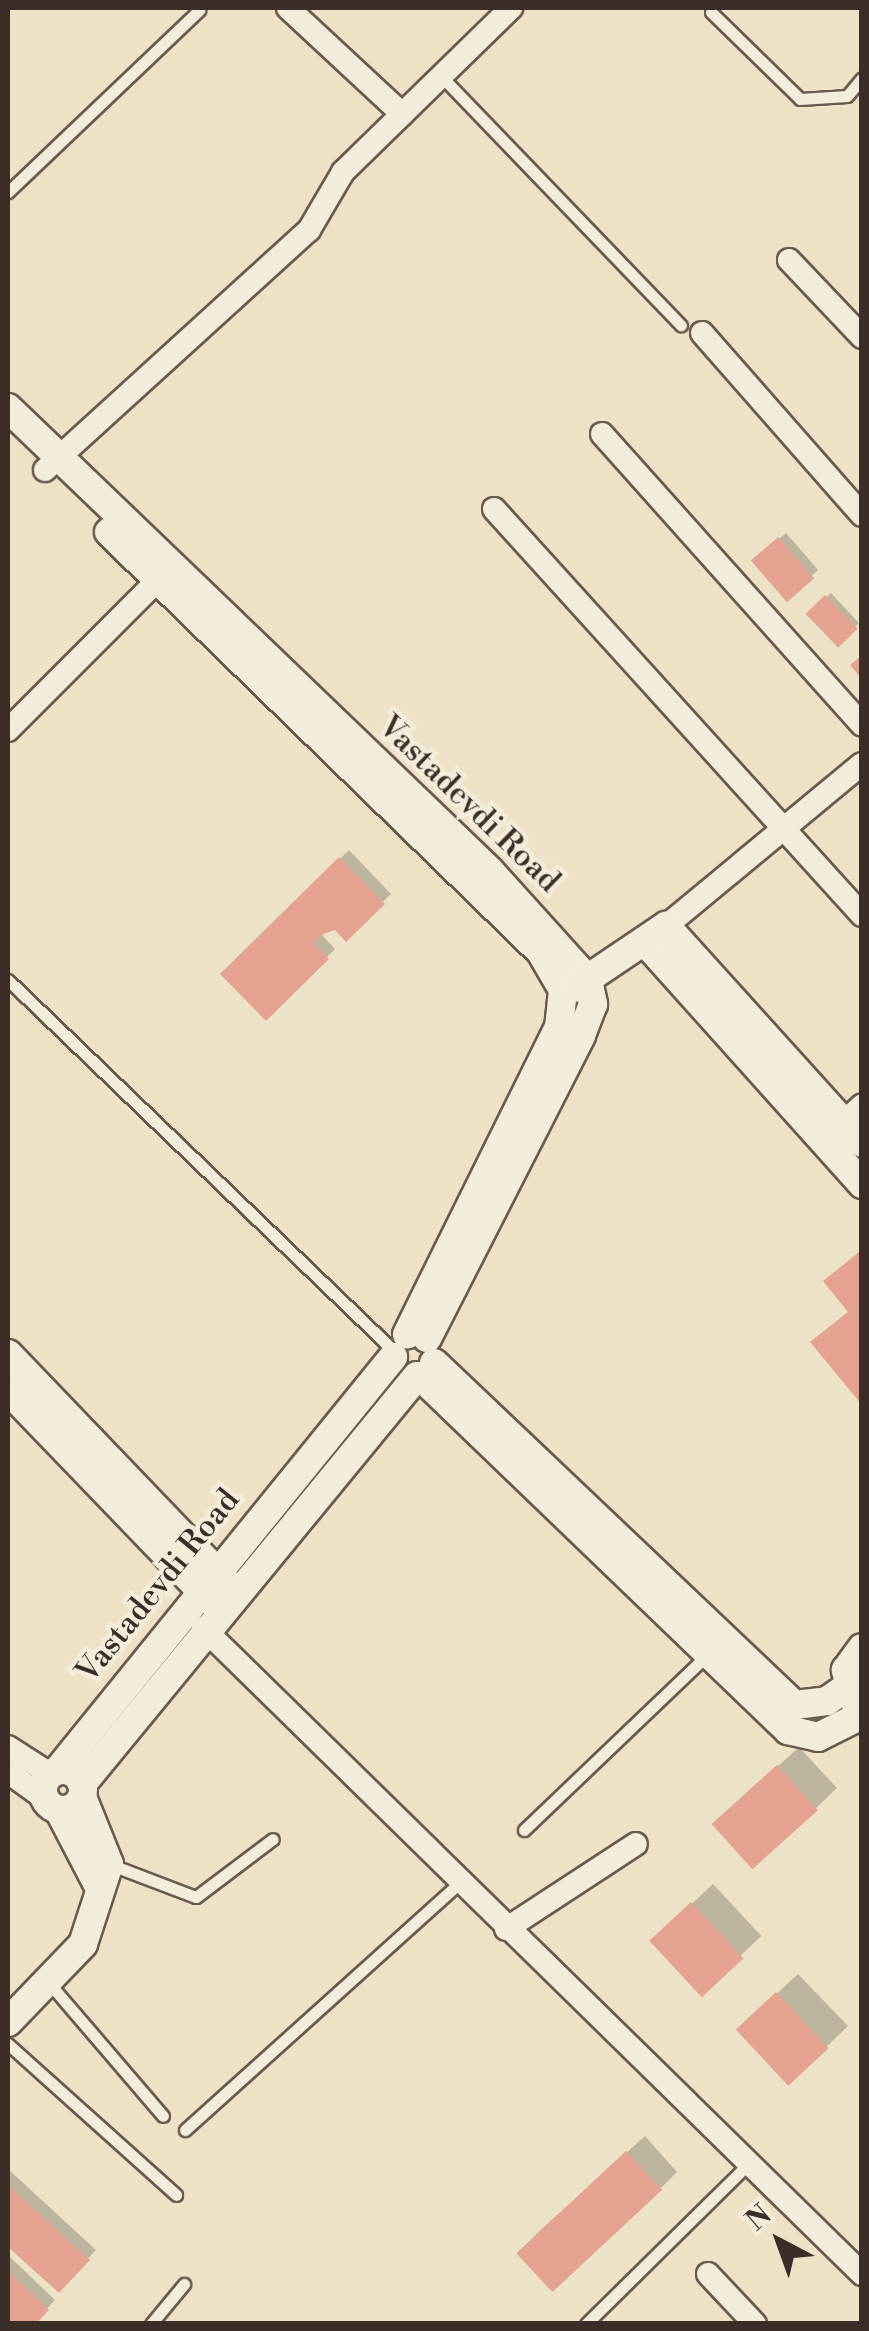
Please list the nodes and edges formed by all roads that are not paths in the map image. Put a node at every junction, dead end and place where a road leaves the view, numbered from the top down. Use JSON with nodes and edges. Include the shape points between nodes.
{"nodes":[{"id":1,"x":288,"y":8,"type":"edge"},
{"id":2,"x":511,"y":8,"type":"edge"},
{"id":3,"x":199,"y":10,"type":"edge"},
{"id":4,"x":711,"y":12,"type":"dead end"},
{"id":5,"x":441,"y":76,"type":"junction"},
{"id":6,"x":862,"y":78,"type":"edge"},
{"id":7,"x":402,"y":114,"type":"junction"},
{"id":8,"x":8,"y":192,"type":"edge"},
{"id":9,"x":789,"y":260,"type":"dead end"},
{"id":10,"x":691,"y":330,"type":"joint"},
{"id":11,"x":862,"y":336,"type":"edge"},
{"id":12,"x":8,"y":408,"type":"edge"},
{"id":13,"x":8,"y":434,"type":"edge"},
{"id":14,"x":602,"y":434,"type":"dead end"},
{"id":15,"x":52,"y":464,"type":"junction"},
{"id":16,"x":494,"y":508,"type":"dead end"},
{"id":17,"x":862,"y":515,"type":"edge"},
{"id":18,"x":158,"y":580,"type":"junction"},
{"id":19,"x":862,"y":725,"type":"edge"},
{"id":20,"x":8,"y":730,"type":"edge"},
{"id":21,"x":862,"y":764,"type":"edge"},
{"id":22,"x":787,"y":830,"type":"junction"},
{"id":23,"x":862,"y":915,"type":"edge"},
{"id":24,"x":656,"y":934,"type":"junction"},
{"id":25,"x":8,"y":980,"type":"edge"},
{"id":26,"x":576,"y":987,"type":"junction"},
{"id":27,"x":855,"y":1124,"type":"edge"},
{"id":28,"x":862,"y":1184,"type":"edge"},
{"id":29,"x":8,"y":1354,"type":"edge"},
{"id":30,"x":413,"y":1356,"type":"junction"},
{"id":31,"x":8,"y":1390,"type":"edge"},
{"id":32,"x":206,"y":1579,"type":"junction"},
{"id":33,"x":220,"y":1609,"type":"junction"},
{"id":34,"x":862,"y":1648,"type":"edge"},
{"id":35,"x":708,"y":1654,"type":"junction"},
{"id":36,"x":854,"y":1697,"type":"edge"},
{"id":37,"x":862,"y":1715,"type":"edge"},
{"id":38,"x":8,"y":1747,"type":"edge"},
{"id":39,"x":8,"y":1772,"type":"edge"},
{"id":40,"x":62,"y":1789,"type":"junction"},
{"id":41,"x":524,"y":1830,"type":"dead end"},
{"id":42,"x":274,"y":1839,"type":"dead end"},
{"id":43,"x":636,"y":1844,"type":"dead end"},
{"id":44,"x":103,"y":1874,"type":"junction"},
{"id":45,"x":460,"y":1883,"type":"junction"},
{"id":46,"x":506,"y":1929,"type":"junction"},
{"id":47,"x":48,"y":1981,"type":"junction"},
{"id":48,"x":8,"y":2022,"type":"edge"},
{"id":49,"x":8,"y":2044,"type":"edge"},
{"id":50,"x":164,"y":2116,"type":"dead end"},
{"id":51,"x":186,"y":2130,"type":"dead end"},
{"id":52,"x":745,"y":2167,"type":"junction"},
{"id":53,"x":176,"y":2195,"type":"dead end"},
{"id":54,"x":708,"y":2274,"type":"dead end"},
{"id":55,"x":860,"y":2278,"type":"edge"},
{"id":56,"x":184,"y":2284,"type":"dead end"},
{"id":57,"x":151,"y":2324,"type":"edge"},
{"id":58,"x":586,"y":2324,"type":"edge"},
{"id":59,"x":755,"y":2324,"type":"edge"}],
"edges":[{"from":1,"to":7,"type":"street"},
{"from":2,"to":5,"type":"street"},
{"from":3,"to":8,"type":"lane"},
{"from":4,"to":6,"type":"lane","via":[[800,99],[847,96]]},
{"from":5,"to":7,"type":"street"},
{"from":5,"to":10,"type":"lane"},
{"from":7,"to":15,"type":"street","via":[[342,172],[309,230]]},
{"from":9,"to":11,"type":"street"},
{"from":10,"to":17,"type":"street"},
{"from":12,"to":15,"type":"street","name":"Vastadevdi Road"},
{"from":13,"to":15,"type":"street","name":"Vastadevdi Road"},
{"from":14,"to":19,"type":"street"},
{"from":15,"to":18,"type":"street","name":"Vastadevdi Road"},
{"from":15,"to":26,"type":"street","name":"Vastadevdi Road","via":[[490,871]]},
{"from":16,"to":22,"type":"street"},
{"from":18,"to":20,"type":"street"},
{"from":18,"to":26,"type":"street","name":"Vastadevdi Road"},
{"from":21,"to":22,"type":"street"},
{"from":22,"to":23,"type":"street"},
{"from":22,"to":24,"type":"street"},
{"from":24,"to":26,"type":"street"},
{"from":24,"to":27,"type":"street"},
{"from":24,"to":28,"type":"street"},
{"from":25,"to":30,"type":"lane"},
{"from":26,"to":30,"type":"street","name":"Vastadevdi Road","via":[[593,1004],[581,1036]]},
{"from":29,"to":32,"type":"street"},
{"from":30,"to":32,"type":"street","name":"Vastadevdi Road"},
{"from":30,"to":33,"type":"street","name":"Vastadevdi Road"},
{"from":30,"to":35,"type":"street"},
{"from":30,"to":36,"type":"street","via":[[795,1704]]},
{"from":31,"to":32,"type":"street"},
{"from":32,"to":33,"type":"street"},
{"from":32,"to":40,"type":"street","name":"Vastadevdi Road"},
{"from":33,"to":40,"type":"street","name":"Vastadevdi Road"},
{"from":33,"to":45,"type":"street"},
{"from":34,"to":36,"type":"street"},
{"from":35,"to":37,"type":"street","via":[[795,1736],[818,1737]]},
{"from":35,"to":41,"type":"lane"},
{"from":38,"to":40,"type":"street"},
{"from":39,"to":40,"type":"street"},
{"from":40,"to":44,"type":"street"},
{"from":42,"to":44,"type":"lane","via":[[196,1896]]},
{"from":43,"to":46,"type":"street"},
{"from":44,"to":47,"type":"street","via":[[83,1944]]},
{"from":45,"to":46,"type":"street"},
{"from":45,"to":51,"type":"lane"},
{"from":46,"to":52,"type":"street"},
{"from":47,"to":48,"type":"street"},
{"from":47,"to":50,"type":"lane"},
{"from":49,"to":53,"type":"lane"},
{"from":52,"to":55,"type":"street"},
{"from":52,"to":58,"type":"lane"},
{"from":54,"to":59,"type":"street"},
{"from":56,"to":57,"type":"lane"}]}
